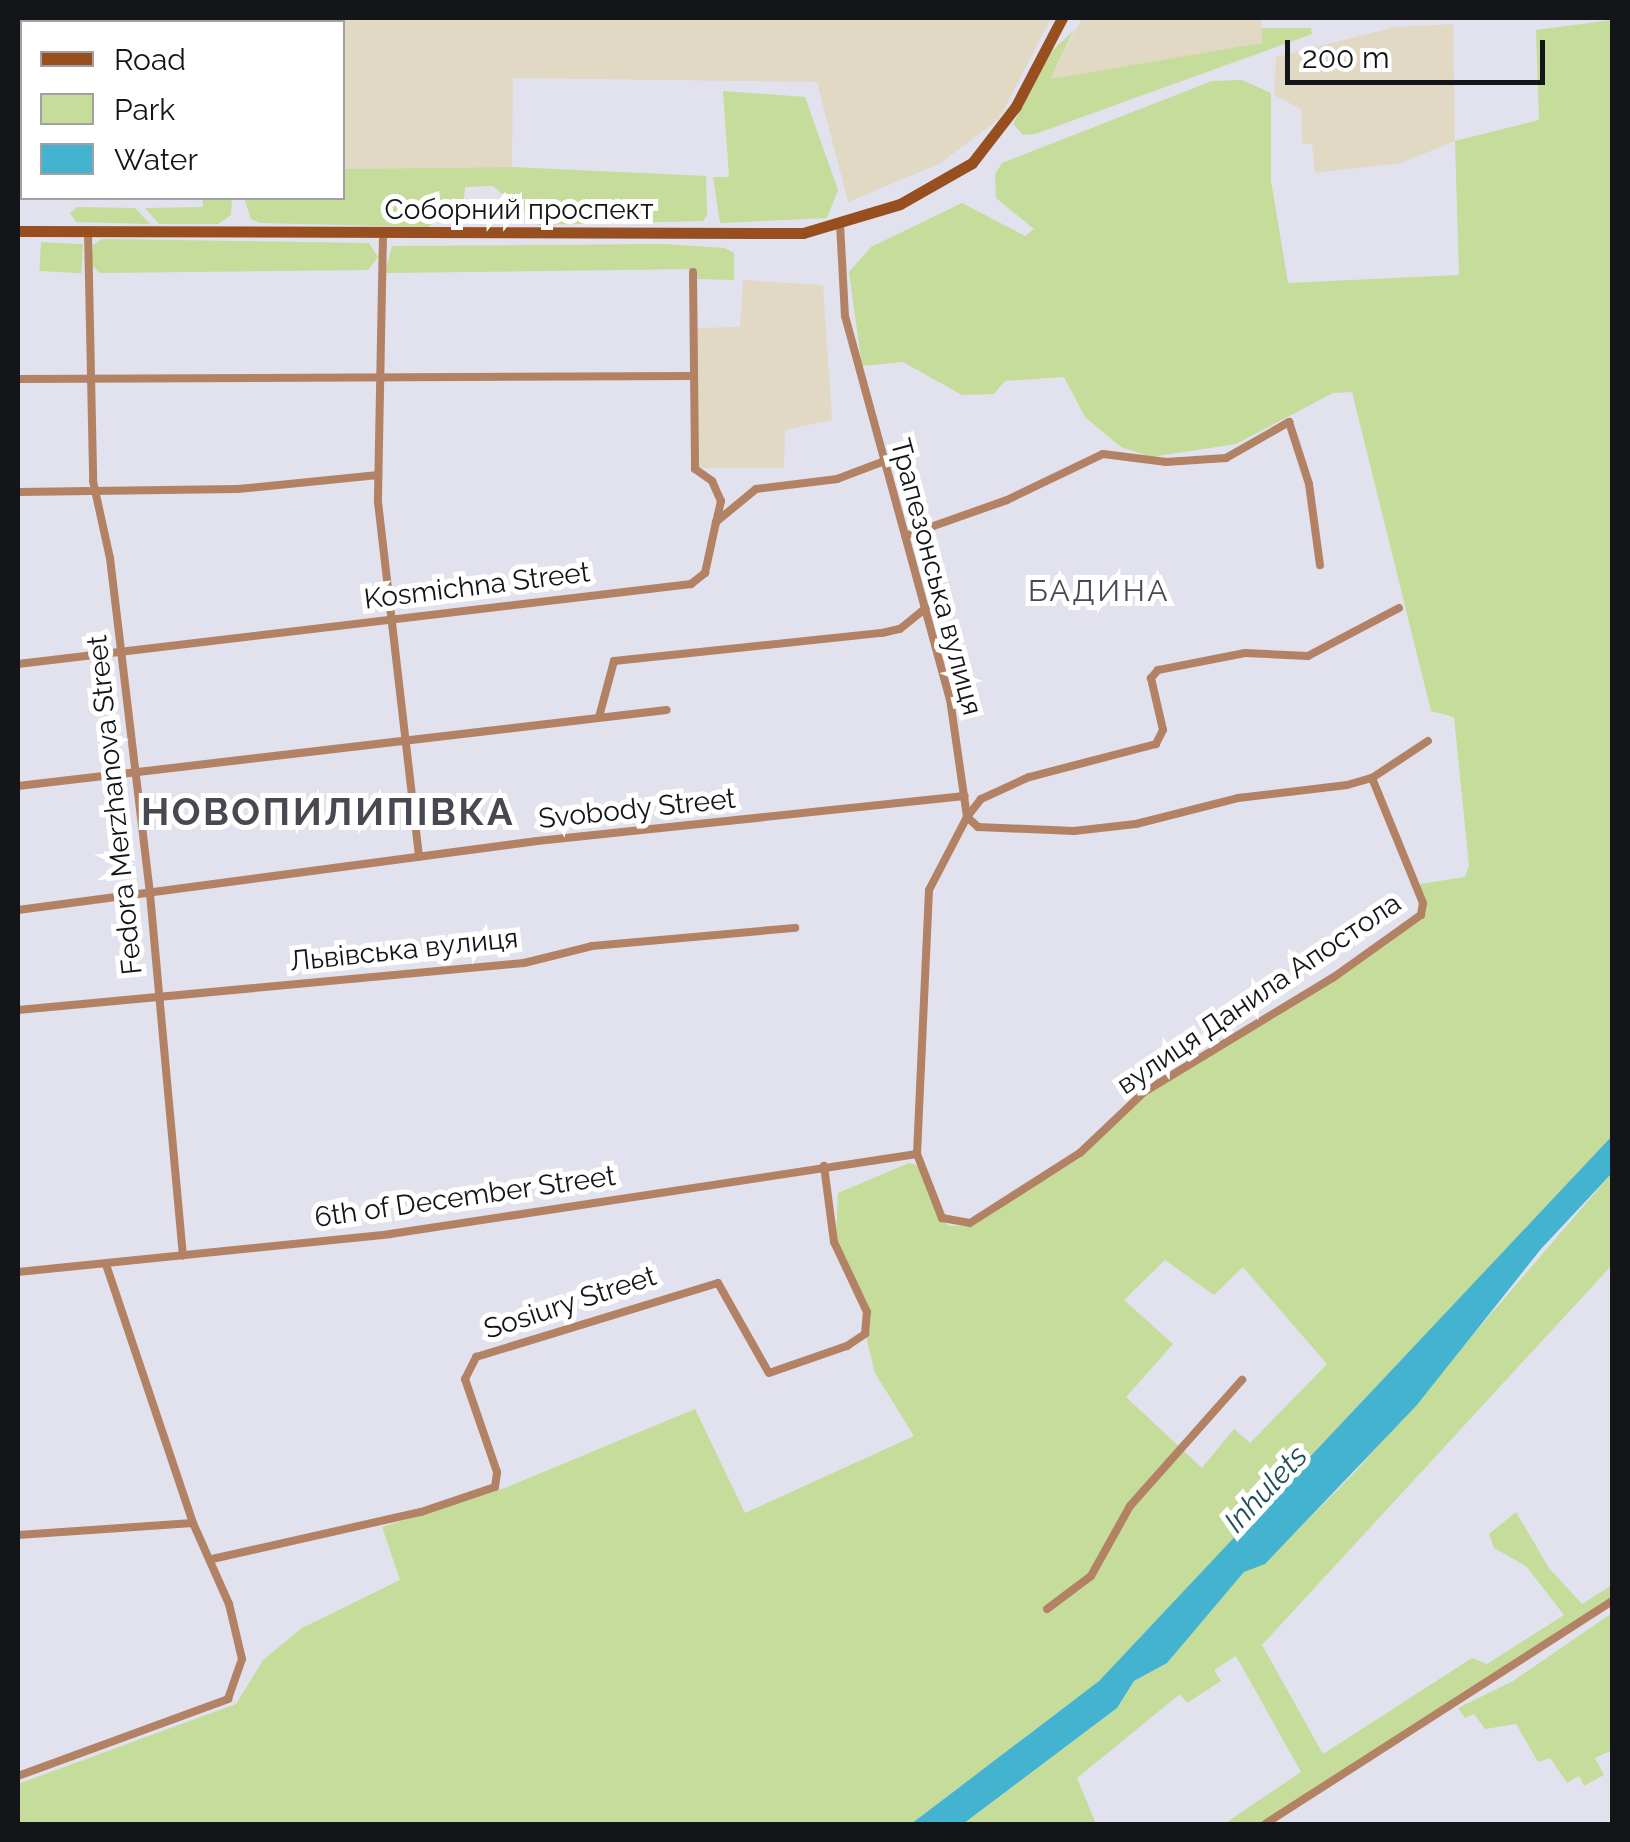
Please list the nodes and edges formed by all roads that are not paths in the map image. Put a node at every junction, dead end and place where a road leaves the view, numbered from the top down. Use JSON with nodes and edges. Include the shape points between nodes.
{"nodes":[{"id":1,"x":1062,"y":18,"type":"edge"},
{"id":2,"x":840,"y":224,"type":"junction"},
{"id":3,"x":18,"y":231,"type":"edge"},
{"id":4,"x":88,"y":232,"type":"junction"},
{"id":5,"x":384,"y":235,"type":"junction"},
{"id":6,"x":693,"y":272,"type":"dead end"},
{"id":7,"x":693,"y":376,"type":"junction"},
{"id":8,"x":18,"y":379,"type":"edge"},
{"id":9,"x":88,"y":379,"type":"junction"},
{"id":10,"x":381,"y":379,"type":"junction"},
{"id":11,"x":882,"y":462,"type":"junction"},
{"id":12,"x":378,"y":475,"type":"junction"},
{"id":13,"x":18,"y":492,"type":"edge"},
{"id":14,"x":98,"y":492,"type":"junction"},
{"id":15,"x":716,"y":522,"type":"junction"},
{"id":16,"x":905,"y":536,"type":"junction"},
{"id":17,"x":1320,"y":564,"type":"dead end"},
{"id":18,"x":926,"y":608,"type":"junction"},
{"id":19,"x":1399,"y":608,"type":"dead end"},
{"id":20,"x":389,"y":620,"type":"junction"},
{"id":21,"x":119,"y":653,"type":"junction"},
{"id":22,"x":18,"y":664,"type":"edge"},
{"id":23,"x":668,"y":710,"type":"dead end"},
{"id":24,"x":599,"y":716,"type":"junction"},
{"id":25,"x":404,"y":740,"type":"junction"},
{"id":26,"x":1428,"y":740,"type":"dead end"},
{"id":27,"x":134,"y":773,"type":"junction"},
{"id":28,"x":1372,"y":778,"type":"junction"},
{"id":29,"x":18,"y":786,"type":"edge"},
{"id":30,"x":965,"y":796,"type":"junction"},
{"id":31,"x":967,"y":816,"type":"junction"},
{"id":32,"x":419,"y":857,"type":"junction"},
{"id":33,"x":150,"y":894,"type":"junction"},
{"id":34,"x":18,"y":910,"type":"edge"},
{"id":35,"x":795,"y":928,"type":"dead end"},
{"id":36,"x":158,"y":996,"type":"junction"},
{"id":37,"x":18,"y":1010,"type":"edge"},
{"id":38,"x":916,"y":1154,"type":"junction"},
{"id":39,"x":824,"y":1166,"type":"junction"},
{"id":40,"x":183,"y":1255,"type":"junction"},
{"id":41,"x":106,"y":1264,"type":"junction"},
{"id":42,"x":18,"y":1272,"type":"edge"},
{"id":43,"x":1242,"y":1380,"type":"dead end"},
{"id":44,"x":193,"y":1523,"type":"junction"},
{"id":45,"x":18,"y":1535,"type":"edge"},
{"id":46,"x":212,"y":1559,"type":"junction"},
{"id":47,"x":1612,"y":1602,"type":"edge"},
{"id":48,"x":1047,"y":1608,"type":"dead end"},
{"id":49,"x":18,"y":1776,"type":"edge"},
{"id":50,"x":1265,"y":1824,"type":"edge"}],
"edges":[{"from":1,"to":2,"type":"main road","name":"Соборний проспект","via":[[989,148],[900,204]]},
{"from":2,"to":5,"type":"main road","name":"Соборний проспект","via":[[759,236]]},
{"from":2,"to":11,"type":"street","name":"Трапезонська вулиця","via":[[844,316]]},
{"from":3,"to":4,"type":"main road","name":"Соборний проспект"},
{"from":4,"to":5,"type":"main road","name":"Соборний проспект"},
{"from":4,"to":9,"type":"street","name":"Fedora Merzhanova Street"},
{"from":5,"to":10,"type":"street"},
{"from":6,"to":7,"type":"street"},
{"from":7,"to":10,"type":"street"},
{"from":7,"to":15,"type":"street","via":[[695,469],[712,481],[721,501]]},
{"from":8,"to":9,"type":"street"},
{"from":9,"to":10,"type":"street"},
{"from":9,"to":14,"type":"street","name":"Fedora Merzhanova Street"},
{"from":10,"to":12,"type":"street"},
{"from":11,"to":15,"type":"street","via":[[837,479],[756,489]]},
{"from":11,"to":16,"type":"street","name":"Трапезонська вулиця"},
{"from":12,"to":14,"type":"street","via":[[238,490]]},
{"from":12,"to":20,"type":"street"},
{"from":13,"to":14,"type":"street"},
{"from":14,"to":21,"type":"street","name":"Fedora Merzhanova Street"},
{"from":15,"to":20,"type":"street","name":"Kosmichna Street","via":[[705,573],[691,584]]},
{"from":16,"to":17,"type":"street","via":[[1008,500],[1103,454],[1166,462],[1226,458],[1288,422],[1309,484]]},
{"from":16,"to":18,"type":"street","name":"Трапезонська вулиця"},
{"from":18,"to":24,"type":"street","via":[[900,629],[882,633],[614,661]]},
{"from":18,"to":30,"type":"street","name":"Трапезонська вулиця"},
{"from":19,"to":31,"type":"street","via":[[1308,656],[1244,653],[1153,673],[1163,730],[1156,744],[1029,777],[981,799]]},
{"from":20,"to":21,"type":"street","name":"Kosmichna Street"},
{"from":20,"to":25,"type":"street"},
{"from":21,"to":22,"type":"street","name":"Kosmichna Street"},
{"from":21,"to":27,"type":"street","name":"Fedora Merzhanova Street"},
{"from":23,"to":24,"type":"street"},
{"from":24,"to":25,"type":"street"},
{"from":25,"to":27,"type":"street"},
{"from":25,"to":32,"type":"street"},
{"from":26,"to":28,"type":"street"},
{"from":27,"to":29,"type":"street"},
{"from":27,"to":33,"type":"street","name":"Fedora Merzhanova Street"},
{"from":28,"to":31,"type":"street","via":[[1074,832],[978,827]]},
{"from":28,"to":38,"type":"street","name":"вулиця Данила Апостола","via":[[1423,902],[1421,915],[1334,977],[1144,1092],[1080,1153],[970,1223],[942,1218]]},
{"from":30,"to":31,"type":"street","name":"Трапезонська вулиця"},
{"from":30,"to":32,"type":"street","name":"Svobody Street"},
{"from":31,"to":38,"type":"street","via":[[930,890]]},
{"from":32,"to":33,"type":"street","name":"Svobody Street"},
{"from":33,"to":34,"type":"street","name":"Svobody Street"},
{"from":33,"to":36,"type":"street","name":"Fedora Merzhanova Street"},
{"from":35,"to":36,"type":"street","name":"Львівська вулиця","via":[[592,946],[524,963]]},
{"from":36,"to":37,"type":"street","name":"Львівська вулиця"},
{"from":36,"to":40,"type":"street","name":"Fedora Merzhanova Street"},
{"from":38,"to":39,"type":"street","name":"6th of December Street"},
{"from":39,"to":40,"type":"street","name":"6th of December Street","via":[[390,1234]]},
{"from":39,"to":46,"type":"street","name":"Sosiury Street","via":[[834,1242],[866,1312],[866,1334],[769,1373],[718,1283],[476,1357],[464,1379],[497,1472],[494,1487],[421,1512]]},
{"from":40,"to":41,"type":"street","name":"6th of December Street"},
{"from":41,"to":42,"type":"street","name":"6th of December Street"},
{"from":41,"to":44,"type":"street"},
{"from":43,"to":48,"type":"street","via":[[1130,1506],[1091,1576]]},
{"from":44,"to":45,"type":"street"},
{"from":44,"to":46,"type":"street"},
{"from":46,"to":49,"type":"street","via":[[242,1645],[228,1699]]},
{"from":47,"to":50,"type":"street"}]}
